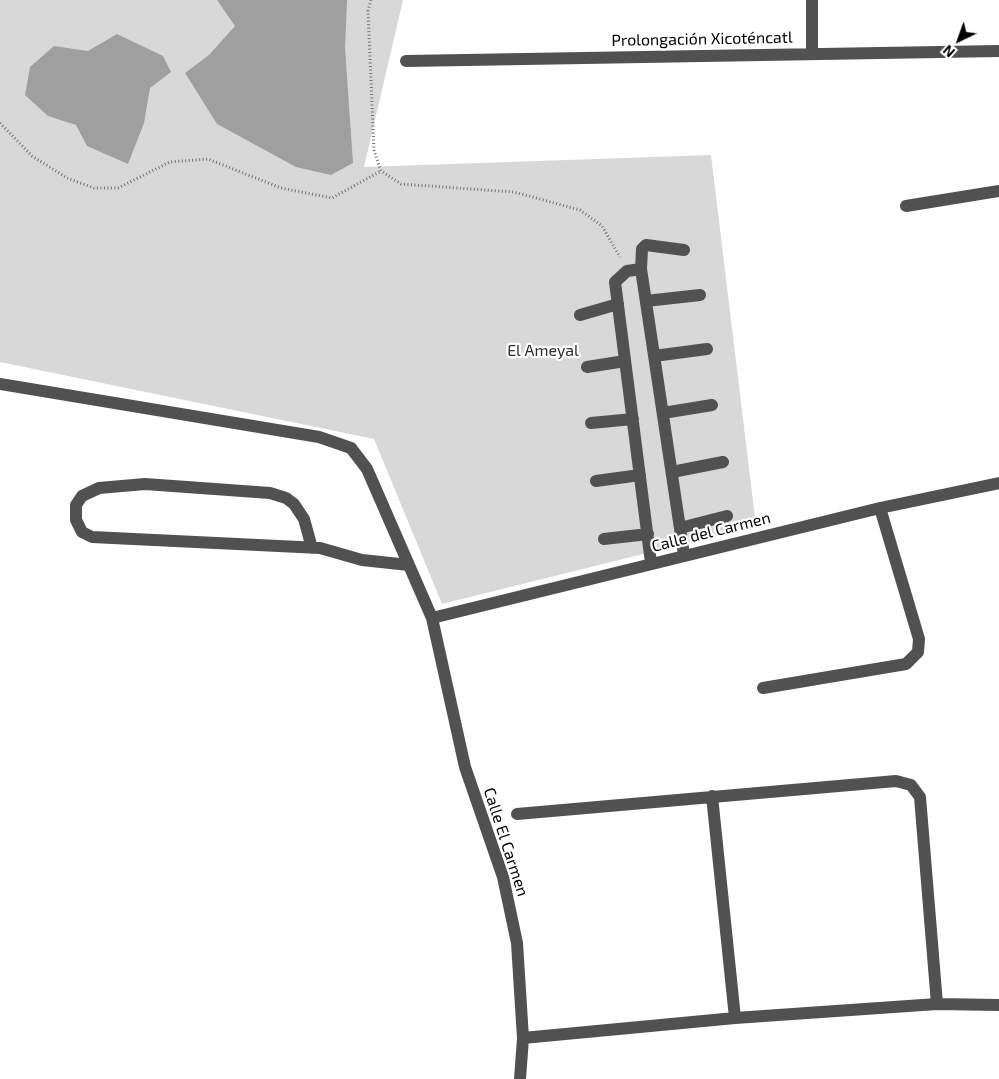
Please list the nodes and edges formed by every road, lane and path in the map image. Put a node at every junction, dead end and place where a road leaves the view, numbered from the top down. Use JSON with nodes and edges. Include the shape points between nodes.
{"nodes":[{"id":1,"x":371,"y":0,"type":"edge"},
{"id":2,"x":812,"y":0,"type":"edge"},
{"id":3,"x":999,"y":51,"type":"edge"},
{"id":4,"x":812,"y":53,"type":"junction"},
{"id":5,"x":406,"y":60,"type":"dead end"},
{"id":6,"x":0,"y":123,"type":"edge"},
{"id":7,"x":381,"y":172,"type":"junction"},
{"id":8,"x":999,"y":192,"type":"edge"},
{"id":9,"x":906,"y":206,"type":"dead end"},
{"id":10,"x":684,"y":250,"type":"dead end"},
{"id":11,"x":641,"y":270,"type":"junction"},
{"id":12,"x":627,"y":271,"type":"junction"},
{"id":13,"x":700,"y":296,"type":"dead end"},
{"id":14,"x":646,"y":301,"type":"junction"},
{"id":15,"x":618,"y":304,"type":"junction"},
{"id":16,"x":580,"y":315,"type":"dead end"},
{"id":17,"x":707,"y":349,"type":"dead end"},
{"id":18,"x":654,"y":356,"type":"junction"},
{"id":19,"x":626,"y":361,"type":"junction"},
{"id":20,"x":587,"y":367,"type":"dead end"},
{"id":21,"x":0,"y":384,"type":"edge"},
{"id":22,"x":712,"y":405,"type":"dead end"},
{"id":23,"x":663,"y":413,"type":"junction"},
{"id":24,"x":633,"y":420,"type":"junction"},
{"id":25,"x":591,"y":423,"type":"dead end"},
{"id":26,"x":724,"y":462,"type":"dead end"},
{"id":27,"x":672,"y":472,"type":"junction"},
{"id":28,"x":640,"y":475,"type":"junction"},
{"id":29,"x":596,"y":481,"type":"dead end"},
{"id":30,"x":999,"y":483,"type":"edge"},
{"id":31,"x":880,"y":508,"type":"junction"},
{"id":32,"x":727,"y":516,"type":"dead end"},
{"id":33,"x":680,"y":528,"type":"junction"},
{"id":34,"x":648,"y":534,"type":"junction"},
{"id":35,"x":604,"y":539,"type":"dead end"},
{"id":36,"x":312,"y":548,"type":"junction"},
{"id":37,"x":684,"y":556,"type":"junction"},
{"id":38,"x":651,"y":563,"type":"junction"},
{"id":39,"x":409,"y":565,"type":"junction"},
{"id":40,"x":432,"y":618,"type":"junction"},
{"id":41,"x":762,"y":688,"type":"dead end"},
{"id":42,"x":712,"y":796,"type":"junction"},
{"id":43,"x":517,"y":814,"type":"dead end"},
{"id":44,"x":937,"y":1004,"type":"junction"},
{"id":45,"x":999,"y":1005,"type":"edge"},
{"id":46,"x":735,"y":1018,"type":"junction"},
{"id":47,"x":523,"y":1038,"type":"junction"},
{"id":48,"x":520,"y":1079,"type":"edge"}],
"edges":[{"from":1,"to":7,"type":"path","via":[[368,11],[374,150]]},
{"from":2,"to":4,"type":"street"},
{"from":3,"to":4,"type":"street","name":"Prolongación Xicoténcatl"},
{"from":4,"to":5,"type":"street","name":"Prolongación Xicoténcatl"},
{"from":6,"to":7,"type":"path","via":[[32,156],[67,178],[94,188],[118,188],[170,162],[208,158],[281,188],[332,198]]},
{"from":7,"to":12,"type":"path","via":[[401,184],[514,192],[580,210],[602,226]]},
{"from":8,"to":9,"type":"street"},
{"from":10,"to":11,"type":"street","via":[[646,245],[642,249]]},
{"from":11,"to":12,"type":"street"},
{"from":11,"to":14,"type":"street"},
{"from":12,"to":15,"type":"street","via":[[615,282]]},
{"from":13,"to":14,"type":"street"},
{"from":14,"to":18,"type":"street"},
{"from":15,"to":16,"type":"street"},
{"from":15,"to":19,"type":"street"},
{"from":17,"to":18,"type":"street"},
{"from":18,"to":23,"type":"street"},
{"from":19,"to":20,"type":"street"},
{"from":19,"to":24,"type":"street"},
{"from":21,"to":39,"type":"street","name":"Calle El Carmen","via":[[319,437],[351,448],[367,468]]},
{"from":22,"to":23,"type":"street"},
{"from":23,"to":27,"type":"street"},
{"from":24,"to":25,"type":"street"},
{"from":24,"to":28,"type":"street"},
{"from":26,"to":27,"type":"street"},
{"from":27,"to":33,"type":"street"},
{"from":28,"to":29,"type":"street"},
{"from":28,"to":34,"type":"street"},
{"from":30,"to":31,"type":"street","name":"Calle del Carmen"},
{"from":31,"to":37,"type":"street","name":"Calle del Carmen"},
{"from":31,"to":41,"type":"street","via":[[919,639],[918,652],[906,664]]},
{"from":32,"to":33,"type":"street"},
{"from":33,"to":37,"type":"street"},
{"from":34,"to":35,"type":"street"},
{"from":34,"to":38,"type":"street"},
{"from":36,"to":36,"type":"street","via":[[92,537],[82,532],[76,520],[76,505],[82,496],[99,488],[144,484],[270,493],[294,504],[304,519]]},
{"from":36,"to":39,"type":"street","via":[[362,560]]},
{"from":37,"to":38,"type":"street","name":"Calle del Carmen"},
{"from":38,"to":40,"type":"street","name":"Calle del Carmen"},
{"from":39,"to":40,"type":"street","name":"Calle El Carmen"},
{"from":40,"to":47,"type":"street","name":"Calle El Carmen","via":[[465,767],[503,878],[517,943]]},
{"from":42,"to":43,"type":"street"},
{"from":42,"to":44,"type":"street","via":[[896,781],[911,785],[920,797]]},
{"from":42,"to":46,"type":"street"},
{"from":44,"to":45,"type":"street"},
{"from":44,"to":46,"type":"street"},
{"from":46,"to":47,"type":"street"},
{"from":47,"to":48,"type":"street","name":"Calle El Carmen"}]}
